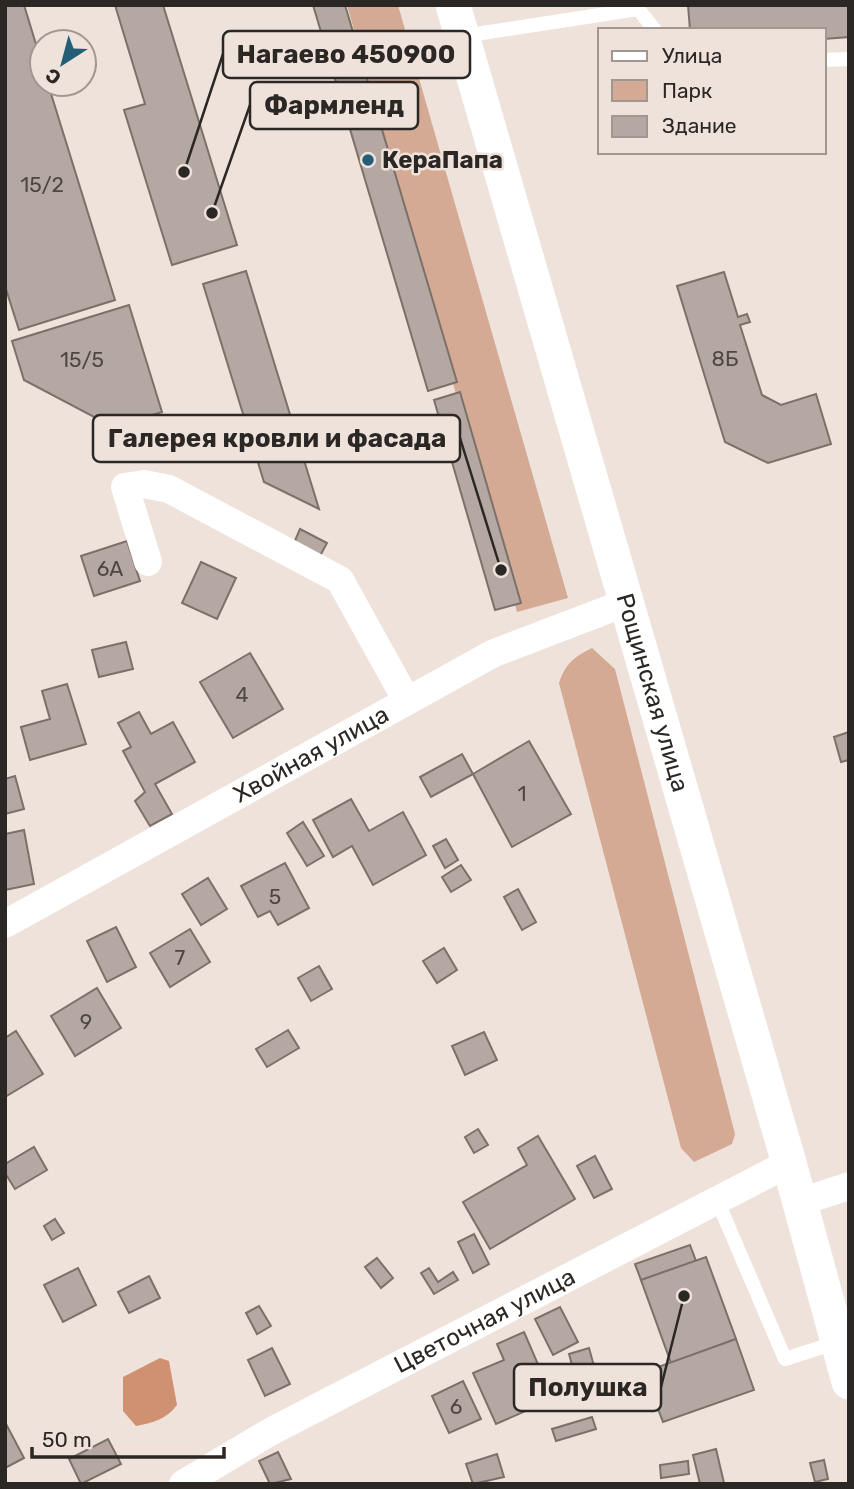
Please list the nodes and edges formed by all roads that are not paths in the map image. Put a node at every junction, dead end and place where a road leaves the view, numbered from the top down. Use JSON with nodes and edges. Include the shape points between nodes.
{"nodes":[{"id":1,"x":639,"y":7,"type":"edge"},
{"id":2,"x":457,"y":21,"type":"edge"},
{"id":3,"x":654,"y":28,"type":"edge"},
{"id":4,"x":849,"y":58,"type":"edge"},
{"id":5,"x":826,"y":60,"type":"edge"},
{"id":6,"x":148,"y":562,"type":"dead end"},
{"id":7,"x":625,"y":603,"type":"junction"},
{"id":8,"x":407,"y":701,"type":"junction"},
{"id":9,"x":5,"y":924,"type":"edge"},
{"id":10,"x":789,"y":1163,"type":"junction"},
{"id":11,"x":849,"y":1186,"type":"edge"},
{"id":12,"x":718,"y":1200,"type":"junction"},
{"id":13,"x":800,"y":1202,"type":"junction"},
{"id":14,"x":838,"y":1342,"type":"junction"},
{"id":15,"x":849,"y":1382,"type":"edge"},
{"id":16,"x":183,"y":1484,"type":"edge"}],
"edges":[{"from":1,"to":2,"type":"lane"},
{"from":1,"to":3,"type":"lane"},
{"from":2,"to":7,"type":"street","name":"Рощинская улица"},
{"from":4,"to":5,"type":"lane"},
{"from":6,"to":8,"type":"street","via":[[125,487],[144,484],[169,489],[340,580]]},
{"from":7,"to":8,"type":"street","name":"Хвойная улица","via":[[494,653]]},
{"from":7,"to":10,"type":"street","name":"Рощинская улица"},
{"from":8,"to":9,"type":"street","name":"Хвойная улица"},
{"from":10,"to":12,"type":"street","name":"Цветочная улица"},
{"from":10,"to":13,"type":"street","name":"Рощинская улица"},
{"from":11,"to":13,"type":"street"},
{"from":12,"to":14,"type":"lane","via":[[785,1359]]},
{"from":12,"to":16,"type":"street","name":"Цветочная улица","via":[[270,1432]]},
{"from":13,"to":14,"type":"street","name":"Рощинская улица"},
{"from":14,"to":15,"type":"street","name":"Рощинская улица"}]}
